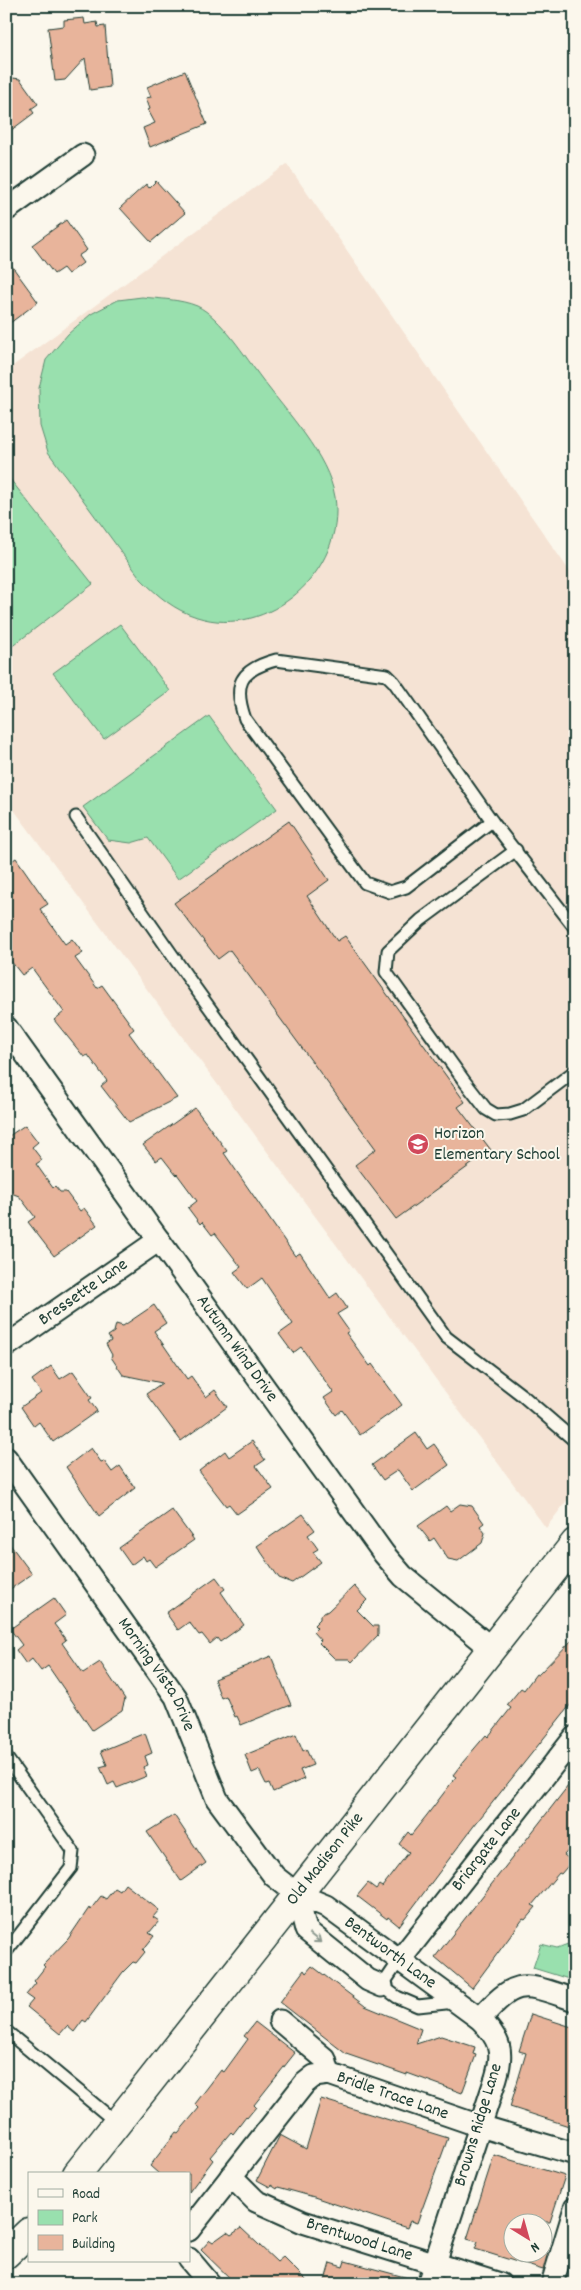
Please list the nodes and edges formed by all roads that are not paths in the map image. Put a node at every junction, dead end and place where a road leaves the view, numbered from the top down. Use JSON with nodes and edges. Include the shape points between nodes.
{"nodes":[{"id":1,"x":84,"y":155,"type":"dead end"},
{"id":2,"x":6,"y":210,"type":"edge"},
{"id":3,"x":76,"y":817,"type":"dead end"},
{"id":4,"x":492,"y":821,"type":"junction"},
{"id":5,"x":516,"y":850,"type":"junction"},
{"id":6,"x":575,"y":928,"type":"edge"},
{"id":7,"x":6,"y":1027,"type":"edge"},
{"id":8,"x":575,"y":1071,"type":"edge"},
{"id":9,"x":159,"y":1240,"type":"junction"},
{"id":10,"x":6,"y":1346,"type":"edge"},
{"id":11,"x":575,"y":1440,"type":"edge"},
{"id":12,"x":6,"y":1458,"type":"edge"},
{"id":13,"x":575,"y":1543,"type":"edge"},
{"id":14,"x":491,"y":1648,"type":"junction"},
{"id":15,"x":575,"y":1737,"type":"edge"},
{"id":16,"x":6,"y":1757,"type":"edge"},
{"id":17,"x":297,"y":1894,"type":"junction"},
{"id":18,"x":6,"y":1952,"type":"edge"},
{"id":19,"x":399,"y":1961,"type":"junction"},
{"id":20,"x":382,"y":1986,"type":"junction"},
{"id":21,"x":575,"y":2000,"type":"edge"},
{"id":22,"x":455,"y":2002,"type":"junction"},
{"id":23,"x":480,"y":2019,"type":"junction"},
{"id":24,"x":280,"y":2021,"type":"dead end"},
{"id":25,"x":6,"y":2031,"type":"edge"},
{"id":26,"x":329,"y":2074,"type":"junction"},
{"id":27,"x":117,"y":2123,"type":"junction"},
{"id":28,"x":480,"y":2126,"type":"junction"},
{"id":29,"x":575,"y":2154,"type":"edge"},
{"id":30,"x":78,"y":2172,"type":"edge"},
{"id":31,"x":231,"y":2176,"type":"junction"},
{"id":32,"x":575,"y":2208,"type":"edge"},
{"id":33,"x":190,"y":2229,"type":"edge"},
{"id":34,"x":28,"y":2233,"type":"edge"},
{"id":35,"x":6,"y":2254,"type":"edge"},
{"id":36,"x":190,"y":2259,"type":"edge"},
{"id":37,"x":436,"y":2263,"type":"junction"},
{"id":38,"x":210,"y":2284,"type":"edge"},
{"id":39,"x":428,"y":2284,"type":"edge"},
{"id":40,"x":500,"y":2284,"type":"edge"},
{"id":41,"x":552,"y":2284,"type":"edge"}],
"edges":[{"from":1,"to":2,"type":"street"},
{"from":3,"to":11,"type":"lane","via":[[446,1337]]},
{"from":4,"to":4,"type":"lane","via":[[406,887],[390,892],[365,883],[245,719],[238,699],[240,684],[248,673],[276,660],[387,675]]},
{"from":4,"to":5,"type":"lane"},
{"from":5,"to":6,"type":"lane"},
{"from":5,"to":8,"type":"lane","via":[[421,920],[388,951],[386,972],[486,1109],[496,1115],[523,1110]]},
{"from":7,"to":9,"type":"street","name":"Autumn Wind Drive"},
{"from":9,"to":10,"type":"street","name":"Bressette Lane"},
{"from":9,"to":14,"type":"street","name":"Autumn Wind Drive","via":[[384,1554],[403,1576]]},
{"from":12,"to":17,"type":"street","name":"Morning Vista Drive","via":[[176,1697],[217,1799],[274,1876]]},
{"from":13,"to":14,"type":"main road","name":"Old Madison Pike"},
{"from":14,"to":17,"type":"main road","name":"Old Madison Pike"},
{"from":15,"to":19,"type":"street","name":"Briargate Lane"},
{"from":16,"to":18,"type":"lane","via":[[74,1851],[71,1868]]},
{"from":17,"to":19,"type":"street","name":"Bentworth Lane","via":[[326,1906]]},
{"from":17,"to":20,"type":"street","one_way":true,"via":[[306,1930],[368,1980]]},
{"from":17,"to":27,"type":"main road","name":"Old Madison Pike"},
{"from":19,"to":20,"type":"lane"},
{"from":19,"to":22,"type":"street","name":"Bentworth Lane"},
{"from":20,"to":22,"type":"lane","via":[[418,2006]]},
{"from":21,"to":23,"type":"street","via":[[531,1986],[514,1987],[498,1998]]},
{"from":22,"to":23,"type":"street","name":"Bentworth Lane"},
{"from":23,"to":28,"type":"street","name":"Browns Ridge Lane","via":[[499,2043],[501,2061]]},
{"from":24,"to":26,"type":"street","via":[[325,2059]]},
{"from":25,"to":27,"type":"lane"},
{"from":26,"to":28,"type":"street","name":"Bridle Trace Lane"},
{"from":26,"to":31,"type":"street","name":"Bridle Trace Lane","via":[[314,2076],[304,2084]]},
{"from":27,"to":30,"type":"main road","name":"Old Madison Pike"},
{"from":28,"to":29,"type":"street","name":"Bridle Trace Lane"},
{"from":28,"to":37,"type":"street","name":"Browns Ridge Lane"},
{"from":31,"to":33,"type":"street","name":"Bridle Trace Lane"},
{"from":31,"to":37,"type":"street","name":"Brentwood Lane","via":[[256,2201],[295,2218]]},
{"from":32,"to":41,"type":"street"},
{"from":34,"to":35,"type":"main road"},
{"from":36,"to":38,"type":"street"},
{"from":37,"to":39,"type":"street","name":"Browns Ridge Lane"},
{"from":37,"to":40,"type":"street","name":"Brentwood Lane"}]}
